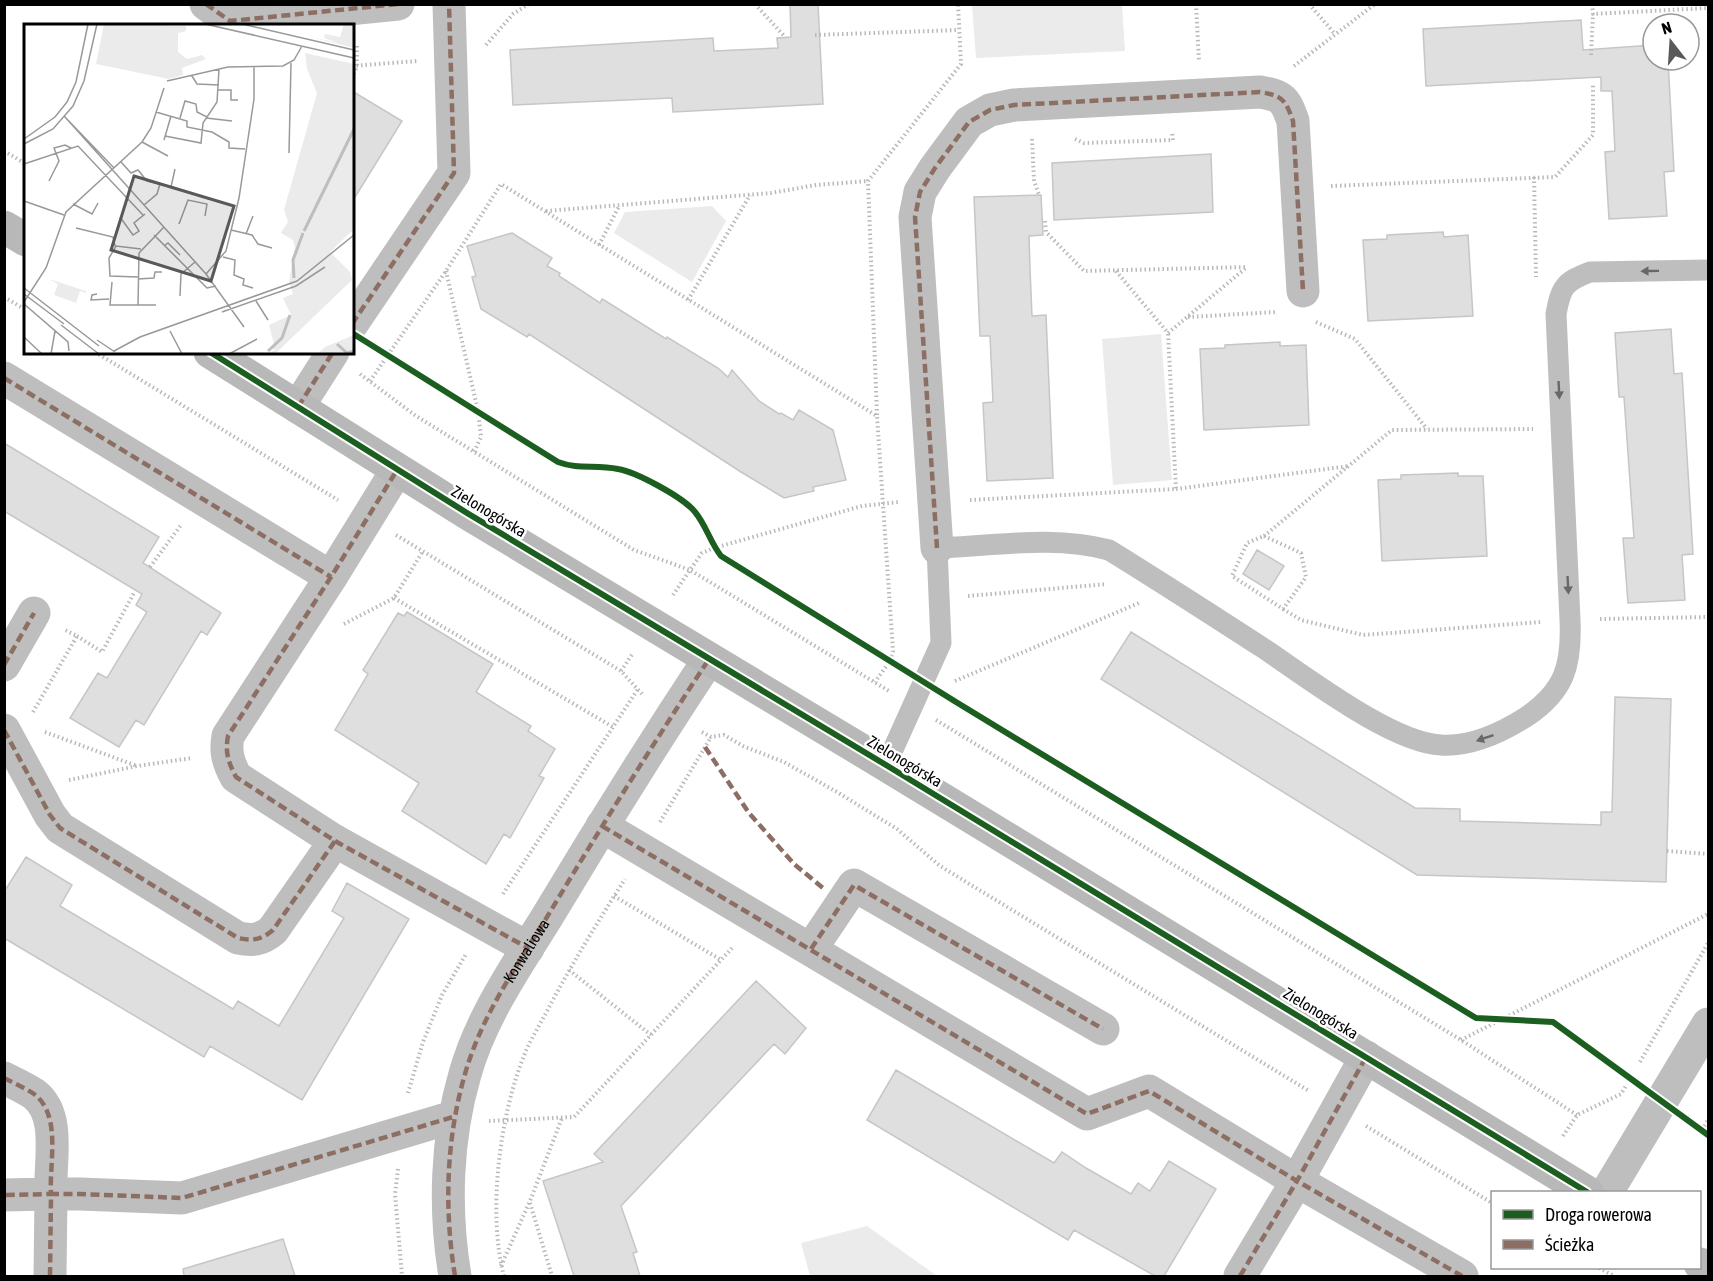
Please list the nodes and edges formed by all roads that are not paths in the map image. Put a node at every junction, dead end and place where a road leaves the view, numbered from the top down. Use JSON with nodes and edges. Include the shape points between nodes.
{"nodes":[{"id":1,"x":206,"y":4,"type":"edge"},
{"id":2,"x":398,"y":4,"type":"edge"},
{"id":3,"x":449,"y":4,"type":"edge"},
{"id":4,"x":4,"y":227,"type":"edge"},
{"id":5,"x":24,"y":239,"type":"edge"},
{"id":6,"x":1708,"y":270,"type":"edge"},
{"id":7,"x":1298,"y":301,"type":"road end"},
{"id":8,"x":354,"y":321,"type":"edge"},
{"id":9,"x":213,"y":354,"type":"edge"},
{"id":10,"x":332,"y":354,"type":"edge"},
{"id":11,"x":4,"y":378,"type":"edge"},
{"id":12,"x":298,"y":407,"type":"junction"},
{"id":13,"x":397,"y":470,"type":"junction"},
{"id":14,"x":938,"y":548,"type":"junction"},
{"id":15,"x":331,"y":577,"type":"junction"},
{"id":16,"x":34,"y":613,"type":"road end"},
{"id":17,"x":709,"y":659,"type":"junction"},
{"id":18,"x":4,"y":665,"type":"edge"},
{"id":19,"x":14,"y":733,"type":"edge"},
{"id":20,"x":886,"y":765,"type":"junction"},
{"id":21,"x":602,"y":826,"type":"junction"},
{"id":22,"x":335,"y":841,"type":"junction"},
{"id":23,"x":528,"y":948,"type":"junction"},
{"id":24,"x":811,"y":950,"type":"junction"},
{"id":25,"x":1708,"y":1024,"type":"edge"},
{"id":26,"x":1103,"y":1029,"type":"dead end"},
{"id":27,"x":1366,"y":1057,"type":"junction"},
{"id":28,"x":4,"y":1078,"type":"edge"},
{"id":29,"x":453,"y":1122,"type":"junction"},
{"id":30,"x":1297,"y":1181,"type":"junction"},
{"id":31,"x":1585,"y":1191,"type":"edge"},
{"id":32,"x":1607,"y":1191,"type":"edge"},
{"id":33,"x":51,"y":1194,"type":"junction"},
{"id":34,"x":4,"y":1195,"type":"edge"},
{"id":35,"x":50,"y":1276,"type":"edge"},
{"id":36,"x":455,"y":1276,"type":"edge"},
{"id":37,"x":1240,"y":1276,"type":"edge"},
{"id":38,"x":1462,"y":1276,"type":"edge"}],
"edges":[{"from":1,"to":2,"type":"street","via":[[230,21]]},
{"from":3,"to":8,"type":"street","via":[[454,173]]},
{"from":4,"to":5,"type":"street"},
{"from":6,"to":14,"type":"lane","one_way":true,"via":[[1590,272],[1575,278],[1559,294],[1556,314],[1570,659],[1564,677],[1535,711],[1489,737],[1441,746],[1419,741],[1367,717],[1109,549],[1069,542]]},
{"from":7,"to":14,"type":"street","via":[[1293,121],[1286,104],[1276,95],[1260,92],[1029,105],[990,110],[969,122],[920,192],[915,217]]},
{"from":9,"to":12,"type":"street","name":"Zielonogórska"},
{"from":10,"to":12,"type":"street"},
{"from":11,"to":15,"type":"street"},
{"from":12,"to":13,"type":"street","name":"Zielonogórska"},
{"from":13,"to":15,"type":"street"},
{"from":13,"to":17,"type":"street","name":"Zielonogórska"},
{"from":14,"to":20,"type":"lane","via":[[941,643]]},
{"from":15,"to":22,"type":"street","via":[[228,736],[226,748],[236,777]]},
{"from":16,"to":18,"type":"street"},
{"from":17,"to":20,"type":"street","name":"Zielonogórska"},
{"from":17,"to":21,"type":"street","name":"Konwaliowa"},
{"from":19,"to":22,"type":"street","via":[[35,786],[60,828],[238,938],[251,941],[273,930]]},
{"from":20,"to":27,"type":"street","name":"Zielonogórska"},
{"from":21,"to":23,"type":"street","name":"Konwaliowa"},
{"from":21,"to":24,"type":"street"},
{"from":22,"to":23,"type":"street"},
{"from":23,"to":29,"type":"street","name":"Konwaliowa","via":[[483,1024],[465,1071]]},
{"from":24,"to":26,"type":"street","via":[[854,885]]},
{"from":24,"to":30,"type":"street","via":[[1088,1113],[1149,1091]]},
{"from":25,"to":32,"type":"street"},
{"from":27,"to":30,"type":"street"},
{"from":27,"to":31,"type":"street","name":"Zielonogórska"},
{"from":28,"to":33,"type":"street","via":[[33,1094],[48,1110],[52,1122]]},
{"from":29,"to":33,"type":"street","via":[[182,1198]]},
{"from":29,"to":36,"type":"street","name":"Konwaliowa","via":[[448,1196]]},
{"from":30,"to":37,"type":"street"},
{"from":30,"to":38,"type":"street"},
{"from":33,"to":34,"type":"street"},
{"from":33,"to":35,"type":"street"}]}
